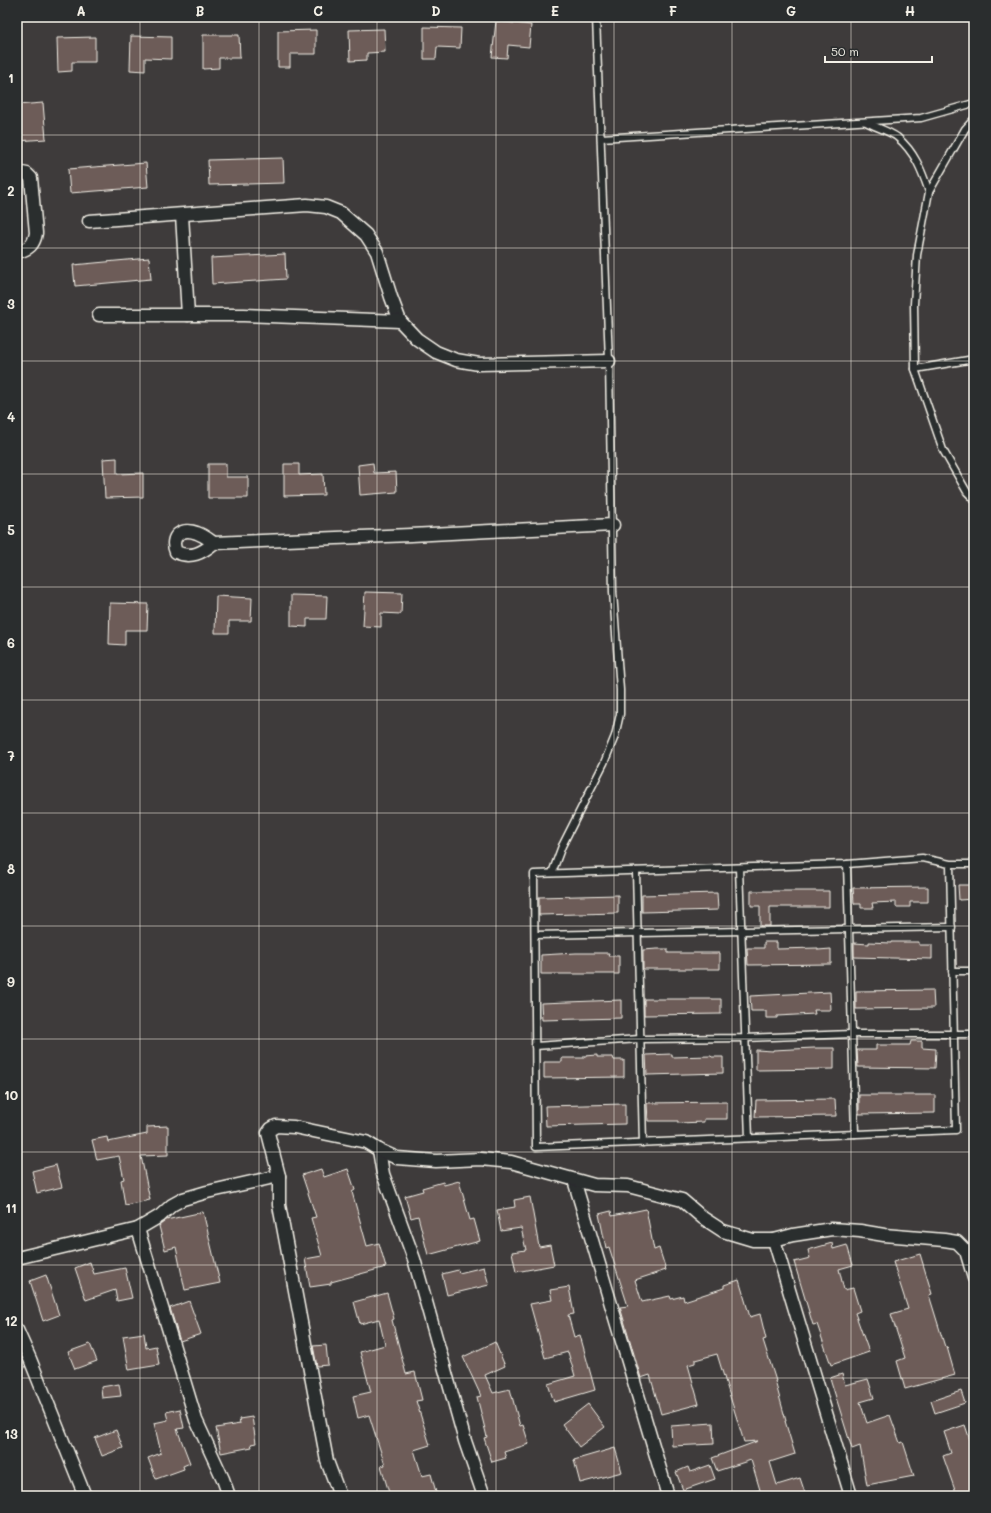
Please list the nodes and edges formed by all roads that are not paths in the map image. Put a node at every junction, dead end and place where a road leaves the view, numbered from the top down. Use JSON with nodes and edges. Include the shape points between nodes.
{"nodes":[{"id":1,"x":596,"y":17,"type":"edge"},
{"id":2,"x":974,"y":103,"type":"edge"},
{"id":3,"x":974,"y":119,"type":"edge"},
{"id":4,"x":864,"y":122,"type":"junction"},
{"id":5,"x":601,"y":138,"type":"junction"},
{"id":6,"x":17,"y":172,"type":"edge"},
{"id":7,"x":929,"y":192,"type":"junction"},
{"id":8,"x":182,"y":215,"type":"junction"},
{"id":9,"x":89,"y":220,"type":"dead end"},
{"id":10,"x":17,"y":252,"type":"edge"},
{"id":11,"x":188,"y":315,"type":"junction"},
{"id":12,"x":99,"y":316,"type":"dead end"},
{"id":13,"x":400,"y":321,"type":"junction"},
{"id":14,"x":974,"y":359,"type":"edge"},
{"id":15,"x":610,"y":362,"type":"junction"},
{"id":16,"x":915,"y":369,"type":"junction"},
{"id":17,"x":974,"y":499,"type":"edge"},
{"id":18,"x":613,"y":525,"type":"junction"},
{"id":19,"x":214,"y":543,"type":"dead end"},
{"id":20,"x":847,"y":864,"type":"junction"},
{"id":21,"x":950,"y":864,"type":"junction"},
{"id":22,"x":974,"y":864,"type":"edge"},
{"id":23,"x":739,"y":868,"type":"junction"},
{"id":24,"x":636,"y":871,"type":"junction"},
{"id":25,"x":552,"y":874,"type":"junction"},
{"id":26,"x":952,"y":927,"type":"junction"},
{"id":27,"x":849,"y":930,"type":"junction"},
{"id":28,"x":742,"y":931,"type":"junction"},
{"id":29,"x":638,"y":934,"type":"junction"},
{"id":30,"x":535,"y":935,"type":"junction"},
{"id":31,"x":952,"y":971,"type":"junction"},
{"id":32,"x":974,"y":971,"type":"edge"},
{"id":33,"x":852,"y":1034,"type":"junction"},
{"id":34,"x":954,"y":1034,"type":"junction"},
{"id":35,"x":974,"y":1034,"type":"edge"},
{"id":36,"x":745,"y":1038,"type":"junction"},
{"id":37,"x":640,"y":1039,"type":"junction"},
{"id":38,"x":535,"y":1046,"type":"junction"},
{"id":39,"x":855,"y":1134,"type":"junction"},
{"id":40,"x":749,"y":1138,"type":"junction"},
{"id":41,"x":643,"y":1143,"type":"junction"},
{"id":42,"x":379,"y":1150,"type":"junction"},
{"id":43,"x":279,"y":1176,"type":"junction"},
{"id":44,"x":574,"y":1180,"type":"junction"},
{"id":45,"x":138,"y":1230,"type":"junction"},
{"id":46,"x":774,"y":1240,"type":"junction"},
{"id":47,"x":970,"y":1253,"type":"edge"},
{"id":48,"x":17,"y":1258,"type":"edge"},
{"id":49,"x":974,"y":1278,"type":"edge"},
{"id":50,"x":17,"y":1330,"type":"edge"},
{"id":51,"x":85,"y":1496,"type":"edge"},
{"id":52,"x":229,"y":1496,"type":"edge"},
{"id":53,"x":340,"y":1496,"type":"edge"},
{"id":54,"x":484,"y":1496,"type":"edge"},
{"id":55,"x":668,"y":1496,"type":"edge"},
{"id":56,"x":851,"y":1496,"type":"edge"}],
"edges":[{"from":1,"to":5,"type":"lane"},
{"from":2,"to":4,"type":"lane","via":[[921,118]]},
{"from":3,"to":7,"type":"lane","via":[[965,129]]},
{"from":4,"to":5,"type":"lane"},
{"from":4,"to":7,"type":"lane","via":[[896,136],[914,155]]},
{"from":5,"to":15,"type":"lane"},
{"from":6,"to":10,"type":"street","via":[[27,174],[31,178],[36,233],[30,247]]},
{"from":7,"to":16,"type":"lane","via":[[917,255],[914,304]]},
{"from":8,"to":9,"type":"street"},
{"from":8,"to":11,"type":"street"},
{"from":8,"to":13,"type":"street","via":[[307,205],[326,207],[341,213],[366,235],[377,252]]},
{"from":11,"to":12,"type":"street"},
{"from":11,"to":13,"type":"street"},
{"from":13,"to":15,"type":"street","via":[[417,339],[436,352],[456,360],[479,364]]},
{"from":14,"to":16,"type":"lane"},
{"from":15,"to":18,"type":"lane"},
{"from":16,"to":17,"type":"lane","via":[[943,450],[967,492]]},
{"from":18,"to":19,"type":"street"},
{"from":18,"to":25,"type":"lane","via":[[613,592],[620,714],[615,736],[604,763],[562,846]]},
{"from":20,"to":21,"type":"lane","via":[[922,858]]},
{"from":20,"to":23,"type":"lane"},
{"from":20,"to":27,"type":"lane"},
{"from":21,"to":22,"type":"lane"},
{"from":21,"to":26,"type":"lane"},
{"from":23,"to":24,"type":"lane"},
{"from":23,"to":28,"type":"lane"},
{"from":24,"to":25,"type":"lane"},
{"from":24,"to":29,"type":"lane"},
{"from":25,"to":30,"type":"lane","via":[[534,874]]},
{"from":26,"to":27,"type":"lane"},
{"from":26,"to":31,"type":"lane"},
{"from":27,"to":28,"type":"lane"},
{"from":27,"to":33,"type":"lane"},
{"from":28,"to":29,"type":"lane"},
{"from":28,"to":36,"type":"lane"},
{"from":29,"to":30,"type":"lane"},
{"from":29,"to":37,"type":"lane"},
{"from":30,"to":38,"type":"lane"},
{"from":31,"to":32,"type":"lane"},
{"from":31,"to":34,"type":"lane"},
{"from":33,"to":34,"type":"lane"},
{"from":33,"to":36,"type":"lane"},
{"from":33,"to":39,"type":"lane"},
{"from":34,"to":35,"type":"lane"},
{"from":34,"to":39,"type":"lane","via":[[956,1130]]},
{"from":36,"to":37,"type":"lane"},
{"from":36,"to":40,"type":"lane"},
{"from":37,"to":38,"type":"lane"},
{"from":37,"to":41,"type":"lane"},
{"from":38,"to":41,"type":"lane","via":[[536,1147]]},
{"from":39,"to":40,"type":"lane"},
{"from":40,"to":41,"type":"lane"},
{"from":42,"to":43,"type":"street","via":[[366,1142],[294,1127],[276,1126],[268,1133]]},
{"from":42,"to":44,"type":"street","via":[[397,1158],[511,1162]]},
{"from":42,"to":54,"type":"street","via":[[383,1174],[414,1259],[465,1441]]},
{"from":43,"to":45,"type":"street","via":[[183,1199]]},
{"from":43,"to":53,"type":"street","via":[[279,1205],[326,1461]]},
{"from":44,"to":46,"type":"street","via":[[594,1185],[628,1186],[667,1195],[682,1200],[723,1231],[753,1240]]},
{"from":44,"to":55,"type":"street"},
{"from":45,"to":48,"type":"street"},
{"from":45,"to":52,"type":"street","via":[[196,1420]]},
{"from":46,"to":47,"type":"street","via":[[832,1229],[853,1230],[957,1242]]},
{"from":46,"to":56,"type":"street"},
{"from":47,"to":49,"type":"street"},
{"from":50,"to":51,"type":"street"}]}
